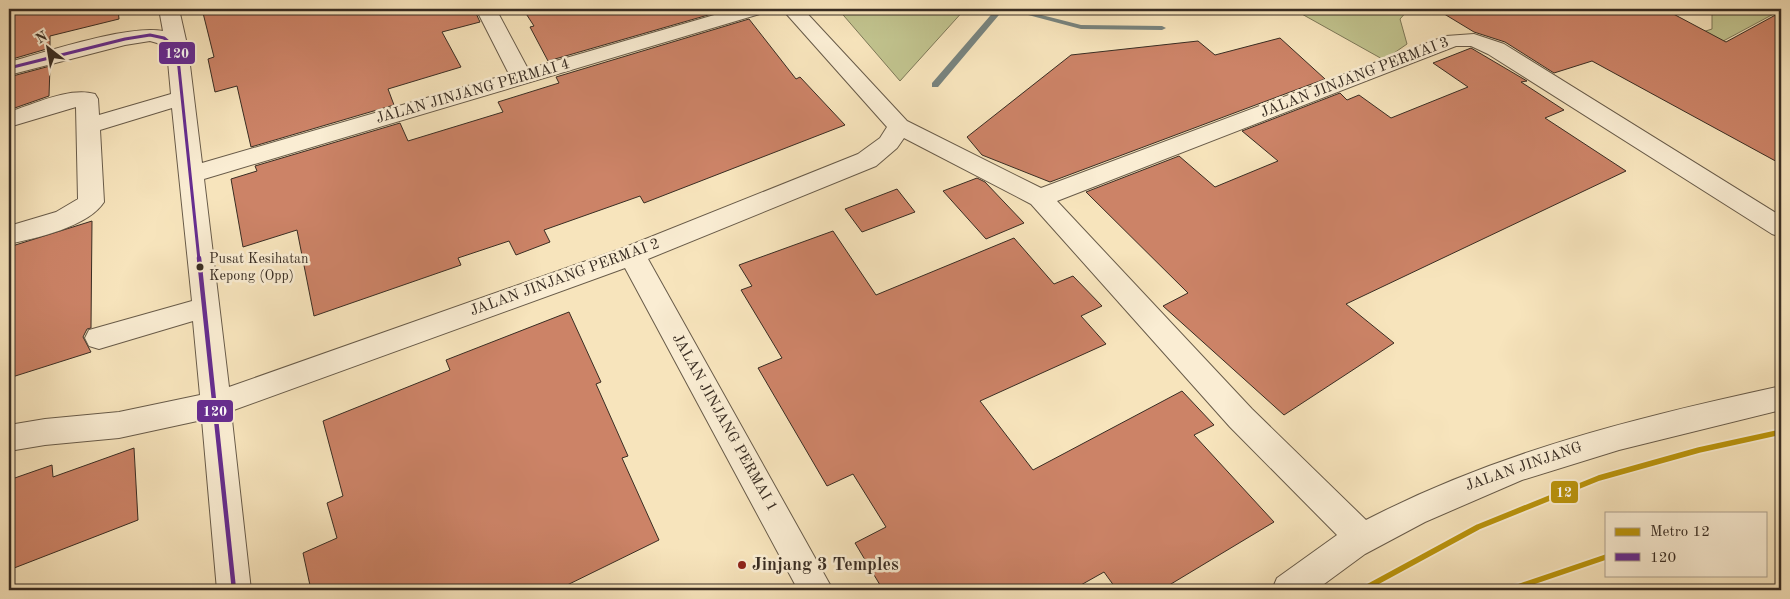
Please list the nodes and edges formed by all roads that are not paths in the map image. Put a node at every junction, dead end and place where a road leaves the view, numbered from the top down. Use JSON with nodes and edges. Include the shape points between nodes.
{"nodes":[{"id":1,"x":169,"y":9,"type":"edge"},
{"id":2,"x":486,"y":9,"type":"edge"},
{"id":3,"x":756,"y":9,"type":"edge"},
{"id":4,"x":792,"y":9,"type":"edge"},
{"id":5,"x":177,"y":49,"type":"junction"},
{"id":6,"x":9,"y":68,"type":"edge"},
{"id":7,"x":522,"y":78,"type":"junction"},
{"id":8,"x":182,"y":98,"type":"junction"},
{"id":9,"x":9,"y":120,"type":"edge"},
{"id":10,"x":89,"y":126,"type":"junction"},
{"id":11,"x":899,"y":126,"type":"junction"},
{"id":12,"x":190,"y":174,"type":"junction"},
{"id":13,"x":1040,"y":198,"type":"junction"},
{"id":14,"x":1781,"y":228,"type":"edge"},
{"id":15,"x":9,"y":235,"type":"edge"},
{"id":16,"x":632,"y":255,"type":"junction"},
{"id":17,"x":206,"y":307,"type":"junction"},
{"id":18,"x":99,"y":338,"type":"dead end"},
{"id":19,"x":1781,"y":398,"type":"edge"},
{"id":20,"x":215,"y":404,"type":"junction"},
{"id":21,"x":9,"y":438,"type":"edge"},
{"id":22,"x":1362,"y":538,"type":"junction"},
{"id":23,"x":234,"y":590,"type":"edge"},
{"id":24,"x":816,"y":590,"type":"edge"},
{"id":25,"x":1289,"y":590,"type":"edge"}],
"edges":[{"from":1,"to":5,"type":"street"},
{"from":2,"to":7,"type":"street"},
{"from":3,"to":7,"type":"street","name":"JALAN JINJANG PERMAI 4"},
{"from":4,"to":11,"type":"street"},
{"from":5,"to":6,"type":"street","via":[[164,38],[150,35]]},
{"from":5,"to":8,"type":"street"},
{"from":7,"to":12,"type":"street","name":"JALAN JINJANG PERMAI 4"},
{"from":8,"to":10,"type":"street"},
{"from":8,"to":12,"type":"street"},
{"from":9,"to":10,"type":"street","via":[[83,98],[87,99]]},
{"from":10,"to":15,"type":"street","via":[[91,202],[85,210]]},
{"from":11,"to":13,"type":"street"},
{"from":11,"to":16,"type":"street","name":"JALAN JINJANG PERMAI 2","via":[[889,143],[867,160]]},
{"from":12,"to":17,"type":"street"},
{"from":13,"to":14,"type":"street","name":"JALAN JINJANG PERMAI 3","via":[[1453,40],[1474,40],[1496,48]]},
{"from":13,"to":22,"type":"street","via":[[1241,418]]},
{"from":16,"to":20,"type":"street","name":"JALAN JINJANG PERMAI 2"},
{"from":16,"to":24,"type":"street","name":"JALAN JINJANG PERMAI 1"},
{"from":17,"to":18,"type":"street"},
{"from":17,"to":20,"type":"street"},
{"from":19,"to":22,"type":"street","name":"JALAN JINJANG","via":[[1662,424],[1560,452],[1467,486]]},
{"from":20,"to":21,"type":"street","name":"JALAN JINJANG PERMAI 2","via":[[105,427]]},
{"from":20,"to":23,"type":"street"},
{"from":22,"to":25,"type":"street","name":"JALAN JINJANG"}]}
